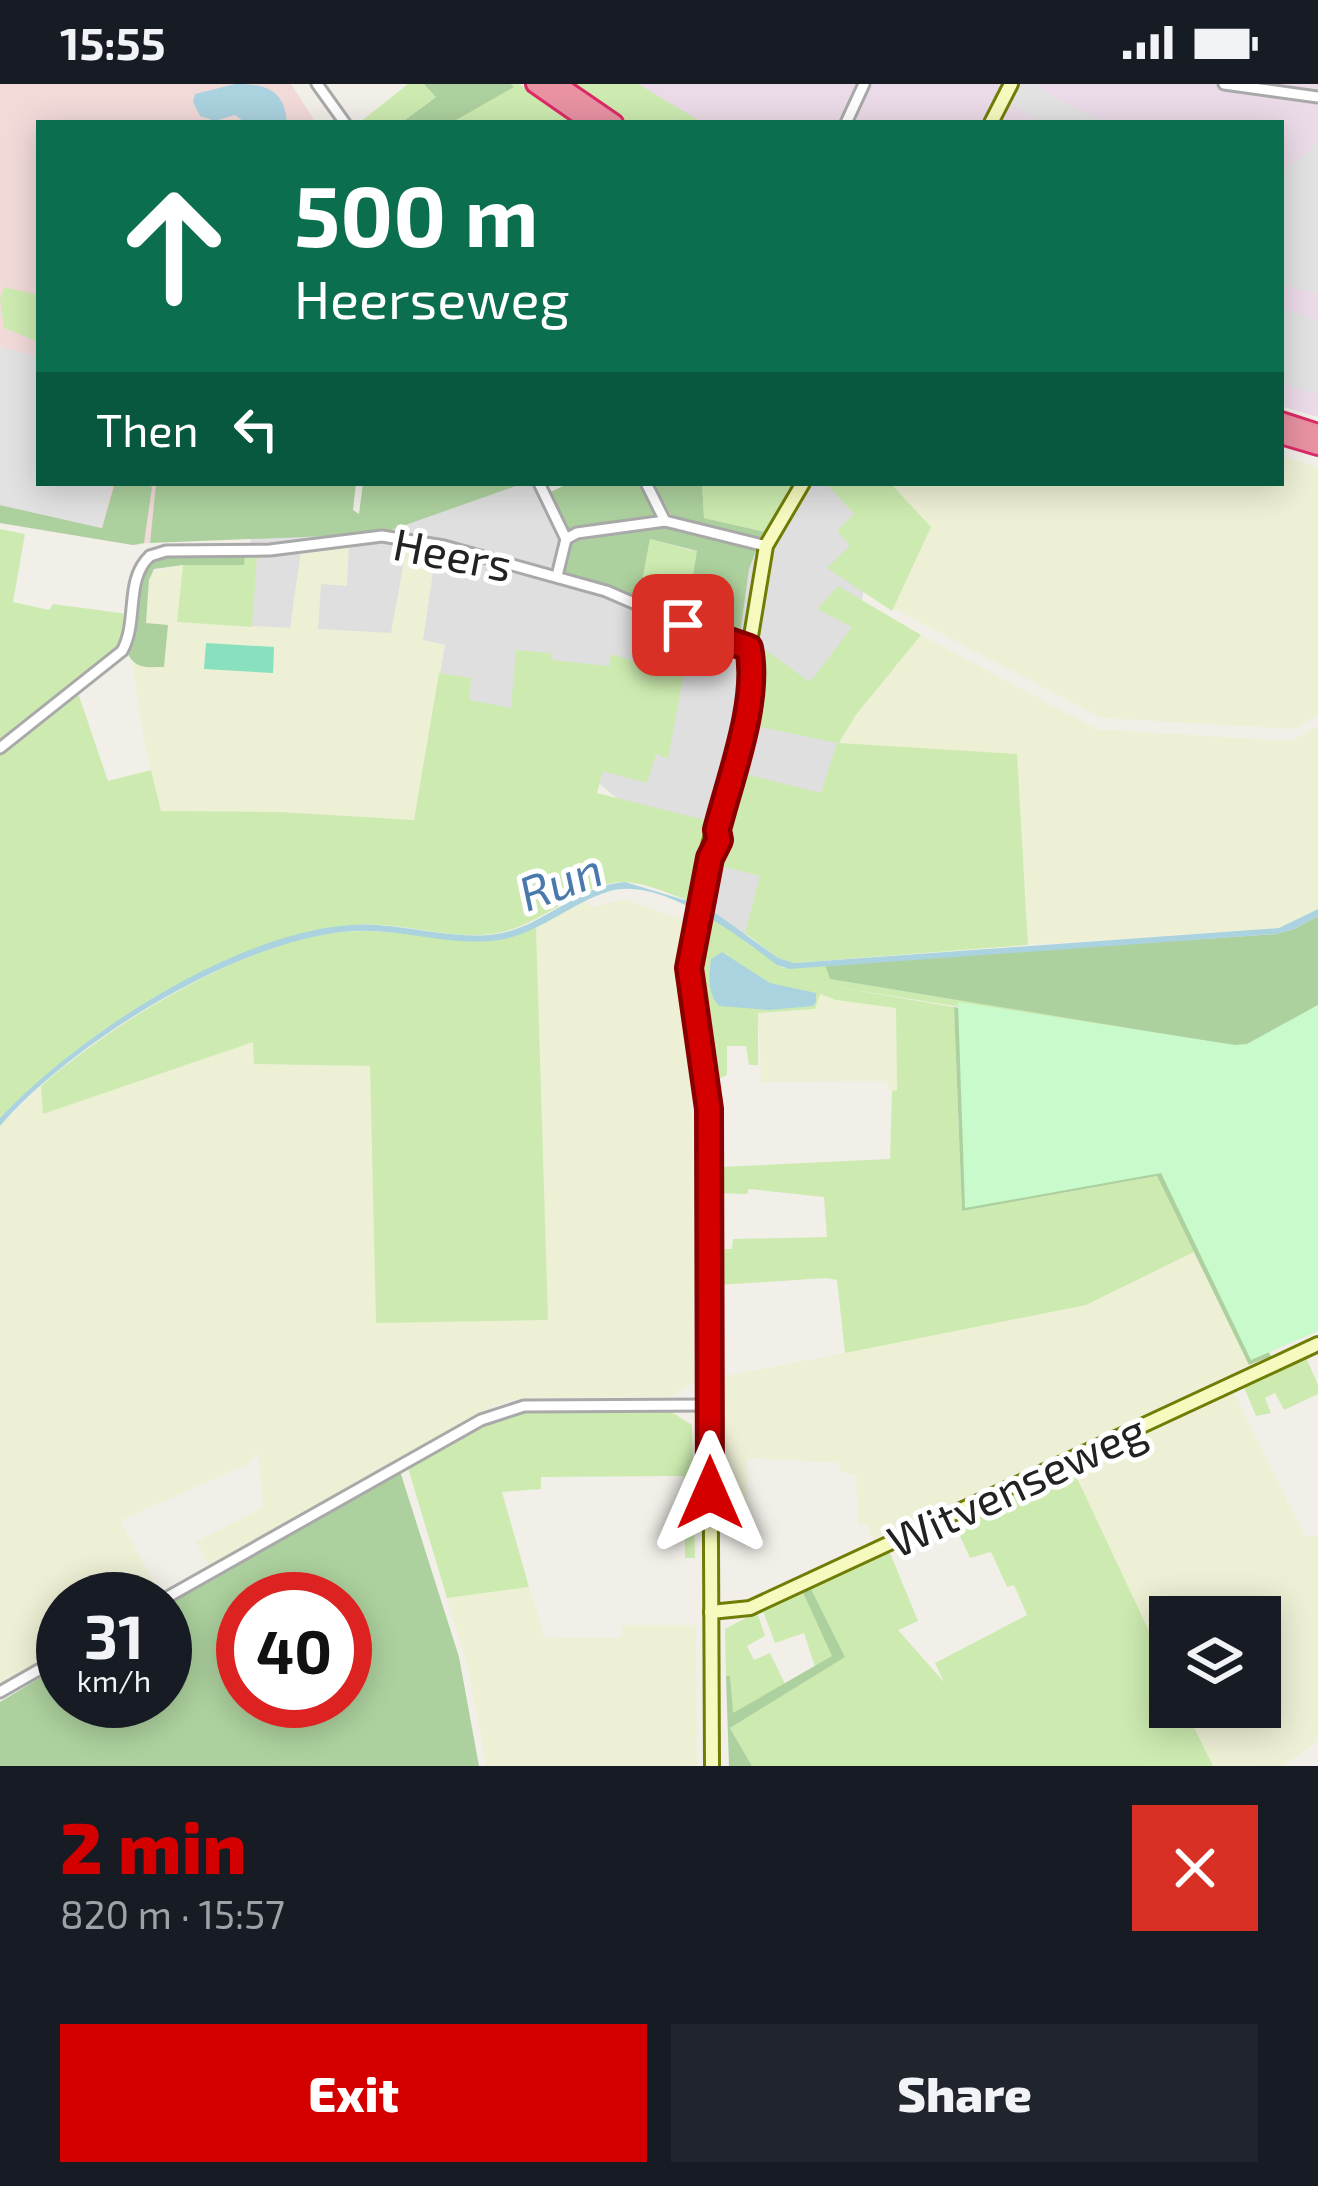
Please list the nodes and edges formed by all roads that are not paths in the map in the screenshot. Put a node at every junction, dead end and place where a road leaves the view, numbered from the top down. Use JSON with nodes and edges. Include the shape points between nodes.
{"nodes":[{"id":1,"x":317,"y":84,"type":"edge"},
{"id":2,"x":535,"y":84,"type":"edge"},
{"id":3,"x":557,"y":84,"type":"edge"},
{"id":4,"x":864,"y":84,"type":"edge"},
{"id":5,"x":1011,"y":84,"type":"edge"},
{"id":6,"x":1224,"y":84,"type":"edge"},
{"id":7,"x":1318,"y":97,"type":"edge"},
{"id":8,"x":343,"y":120,"type":"edge"},
{"id":9,"x":587,"y":120,"type":"edge"},
{"id":10,"x":610,"y":120,"type":"edge"},
{"id":11,"x":847,"y":120,"type":"edge"},
{"id":12,"x":993,"y":120,"type":"edge"},
{"id":13,"x":1284,"y":423,"type":"edge"},
{"id":14,"x":1318,"y":433,"type":"edge"},
{"id":15,"x":1284,"y":435,"type":"edge"},
{"id":16,"x":1318,"y":446,"type":"edge"},
{"id":17,"x":648,"y":486,"type":"edge"},
{"id":18,"x":801,"y":486,"type":"edge"},
{"id":19,"x":541,"y":487,"type":"edge"},
{"id":20,"x":665,"y":521,"type":"junction"},
{"id":21,"x":566,"y":538,"type":"junction"},
{"id":22,"x":766,"y":546,"type":"junction"},
{"id":23,"x":557,"y":576,"type":"junction"},
{"id":24,"x":749,"y":648,"type":"junction"},
{"id":25,"x":0,"y":748,"type":"edge"},
{"id":26,"x":1318,"y":1344,"type":"edge"},
{"id":27,"x":710,"y":1405,"type":"junction"},
{"id":28,"x":192,"y":1583,"type":"edge"},
{"id":29,"x":711,"y":1612,"type":"junction"},
{"id":30,"x":36,"y":1671,"type":"edge"},
{"id":31,"x":0,"y":1692,"type":"edge"},
{"id":32,"x":712,"y":1766,"type":"edge"}],
"edges":[{"from":1,"to":8,"type":"street"},
{"from":2,"to":9,"type":"highway"},
{"from":3,"to":10,"type":"highway"},
{"from":4,"to":11,"type":"street"},
{"from":5,"to":12,"type":"street"},
{"from":6,"to":7,"type":"street"},
{"from":13,"to":14,"type":"highway"},
{"from":15,"to":16,"type":"highway"},
{"from":17,"to":20,"type":"street"},
{"from":18,"to":22,"type":"street"},
{"from":19,"to":21,"type":"street"},
{"from":20,"to":21,"type":"street"},
{"from":20,"to":22,"type":"street"},
{"from":21,"to":23,"type":"street"},
{"from":22,"to":24,"type":"street"},
{"from":23,"to":24,"type":"street","name":"Heers"},
{"from":23,"to":25,"type":"street","name":"Heers","via":[[382,536],[148,554],[122,651]]},
{"from":24,"to":27,"type":"street","via":[[744,725],[699,909],[690,986],[709,1109]]},
{"from":26,"to":29,"type":"street","name":"Witvenseweg","via":[[750,1608]]},
{"from":27,"to":28,"type":"street","via":[[508,1410]]},
{"from":27,"to":29,"type":"street"},
{"from":29,"to":32,"type":"street"},
{"from":30,"to":31,"type":"street"}]}
